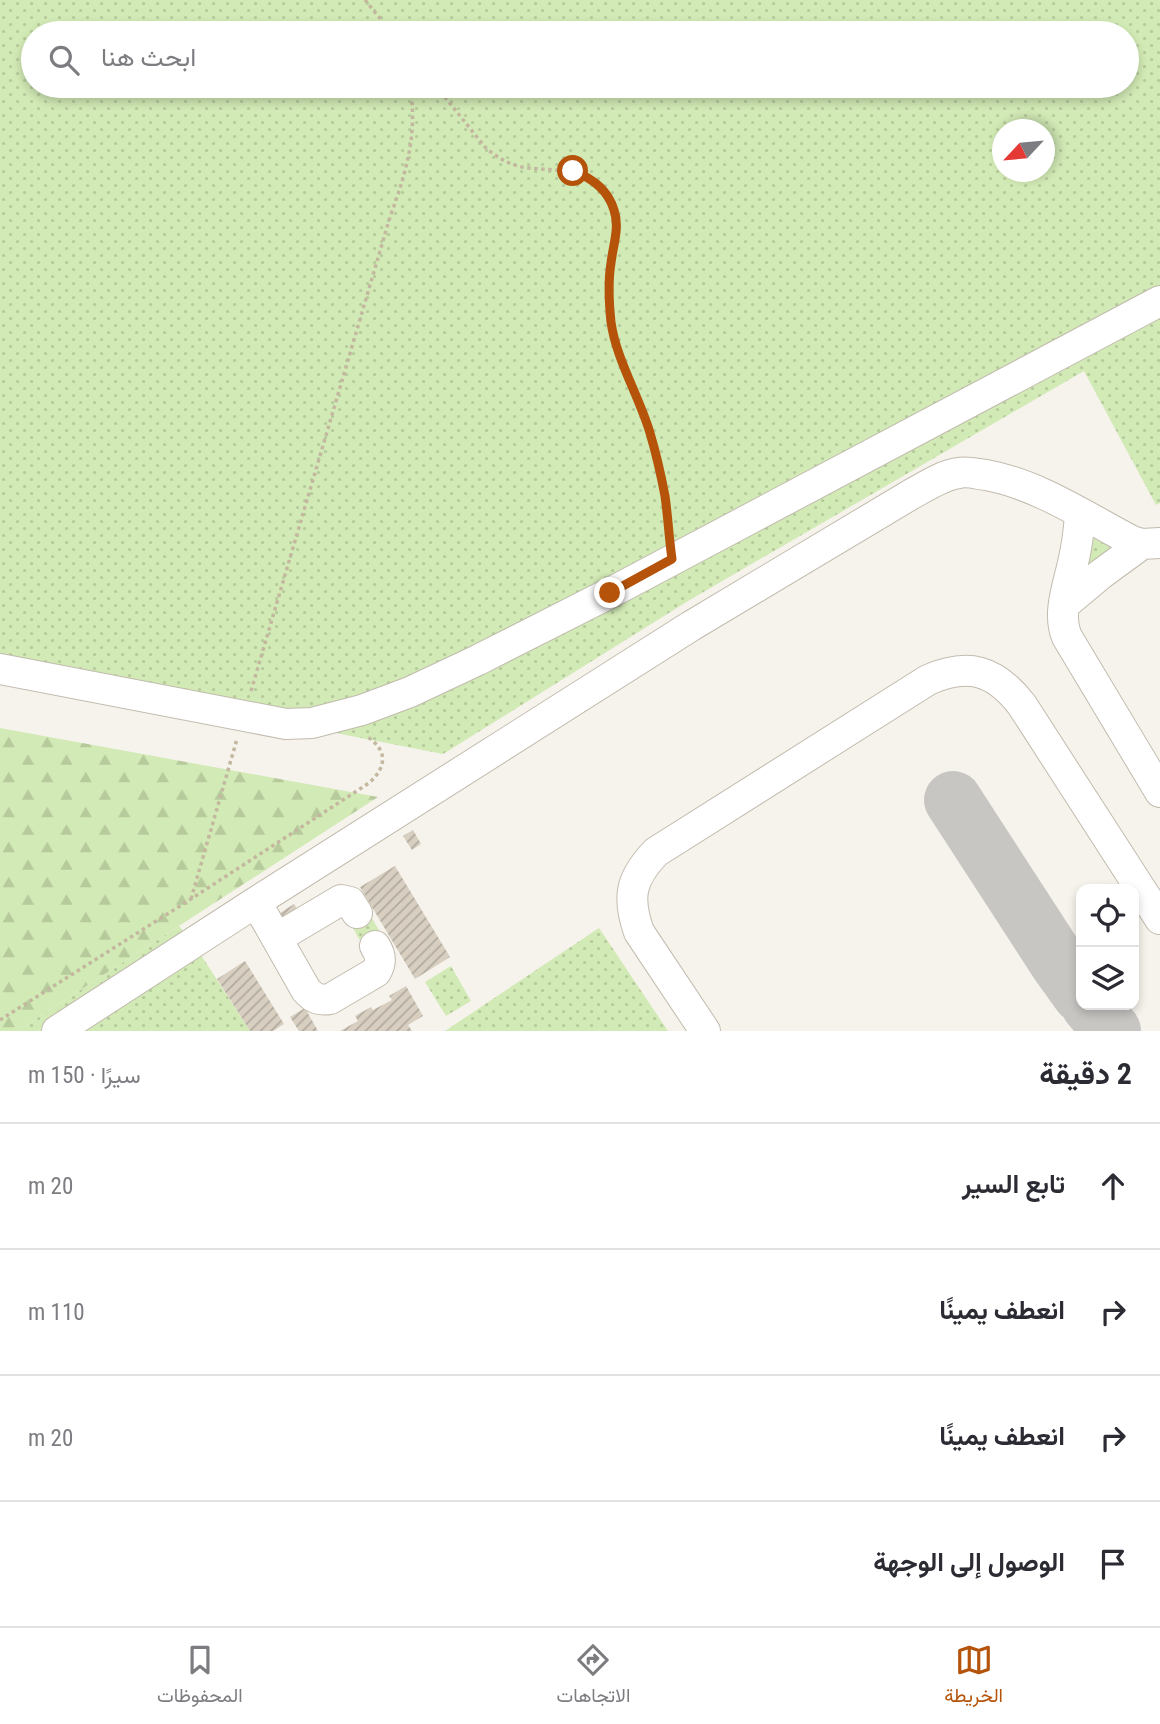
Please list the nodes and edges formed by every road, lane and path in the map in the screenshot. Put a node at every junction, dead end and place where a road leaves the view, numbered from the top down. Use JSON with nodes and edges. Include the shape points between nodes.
{"nodes":[{"id":1,"x":365,"y":0,"type":"edge"},
{"id":2,"x":382,"y":21,"type":"edge"},
{"id":3,"x":411,"y":98,"type":"edge"},
{"id":4,"x":446,"y":98,"type":"edge"},
{"id":5,"x":1160,"y":300,"type":"edge"},
{"id":6,"x":1080,"y":514,"type":"junction"},
{"id":7,"x":1151,"y":543,"type":"edge"},
{"id":8,"x":672,"y":559,"type":"junction"},
{"id":9,"x":1064,"y":605,"type":"junction"},
{"id":10,"x":0,"y":669,"type":"edge"},
{"id":11,"x":243,"y":716,"type":"junction"},
{"id":12,"x":337,"y":718,"type":"junction"},
{"id":13,"x":1160,"y":792,"type":"edge"},
{"id":14,"x":191,"y":899,"type":"junction"},
{"id":15,"x":256,"y":902,"type":"junction"},
{"id":16,"x":356,"y":913,"type":"dead end"},
{"id":17,"x":1160,"y":919,"type":"edge"},
{"id":18,"x":277,"y":939,"type":"junction"},
{"id":19,"x":375,"y":946,"type":"dead end"},
{"id":20,"x":0,"y":1020,"type":"edge"},
{"id":21,"x":57,"y":1031,"type":"edge"},
{"id":22,"x":705,"y":1031,"type":"edge"}],
"edges":[{"from":1,"to":2,"type":"path"},
{"from":3,"to":11,"type":"path","via":[[408,163]]},
{"from":4,"to":8,"type":"path","via":[[493,154],[524,167],[573,171],[604,191],[611,202],[617,234],[610,273],[611,323],[651,436],[665,496]]},
{"from":5,"to":8,"type":"lane"},
{"from":6,"to":7,"type":"lane","via":[[1132,541]]},
{"from":6,"to":9,"type":"lane"},
{"from":6,"to":15,"type":"lane","via":[[1017,483],[961,472],[947,476],[691,626]]},
{"from":7,"to":9,"type":"lane","via":[[1111,566]]},
{"from":8,"to":12,"type":"lane","via":[[478,660],[387,702]]},
{"from":9,"to":13,"type":"lane","via":[[1067,637]]},
{"from":10,"to":11,"type":"lane"},
{"from":11,"to":12,"type":"lane","via":[[286,724]]},
{"from":11,"to":14,"type":"path"},
{"from":12,"to":14,"type":"path","via":[[381,750],[379,775]]},
{"from":14,"to":20,"type":"path"},
{"from":15,"to":18,"type":"lane"},
{"from":15,"to":21,"type":"lane"},
{"from":16,"to":18,"type":"lane","via":[[350,902],[341,900]]},
{"from":17,"to":22,"type":"lane","via":[[1011,691],[980,672],[944,673],[656,852],[643,865],[635,880],[633,916]]},
{"from":18,"to":19,"type":"lane","via":[[306,990],[323,1000],[376,972],[380,958]]}]}
